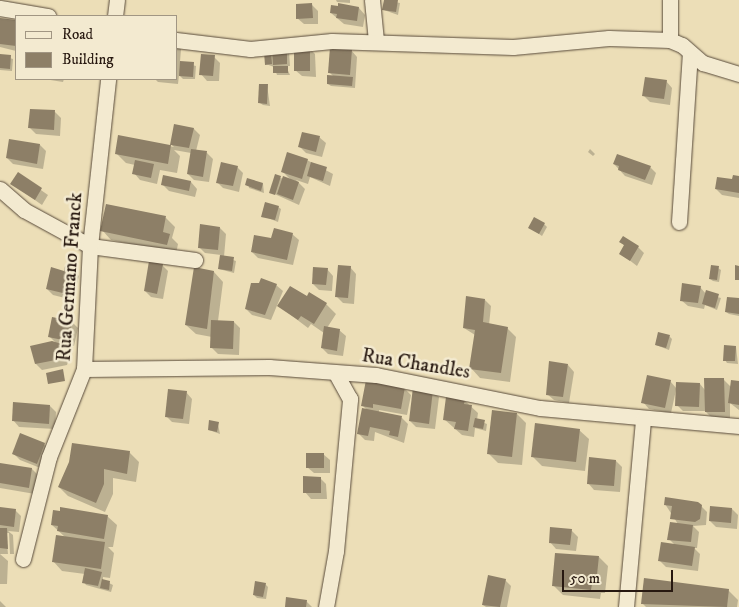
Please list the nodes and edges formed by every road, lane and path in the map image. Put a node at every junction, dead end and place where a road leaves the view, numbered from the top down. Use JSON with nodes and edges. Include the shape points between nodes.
{"nodes":[{"id":1,"x":117,"y":0,"type":"edge"},
{"id":2,"x":372,"y":0,"type":"edge"},
{"id":3,"x":670,"y":0,"type":"edge"},
{"id":4,"x":0,"y":8,"type":"edge"},
{"id":5,"x":42,"y":15,"type":"edge"},
{"id":6,"x":115,"y":15,"type":"edge"},
{"id":7,"x":178,"y":40,"type":"edge"},
{"id":8,"x":670,"y":40,"type":"junction"},
{"id":9,"x":376,"y":41,"type":"junction"},
{"id":10,"x":690,"y":53,"type":"junction"},
{"id":11,"x":739,"y":74,"type":"edge"},
{"id":12,"x":108,"y":80,"type":"edge"},
{"id":13,"x":0,"y":189,"type":"edge"},
{"id":14,"x":679,"y":222,"type":"dead end"},
{"id":15,"x":90,"y":246,"type":"junction"},
{"id":16,"x":195,"y":260,"type":"dead end"},
{"id":17,"x":84,"y":369,"type":"junction"},
{"id":18,"x":336,"y":374,"type":"junction"},
{"id":19,"x":643,"y":419,"type":"junction"},
{"id":20,"x":739,"y":426,"type":"edge"},
{"id":21,"x":23,"y":559,"type":"dead end"},
{"id":22,"x":326,"y":607,"type":"edge"},
{"id":23,"x":626,"y":607,"type":"edge"}],
"edges":[{"from":1,"to":6,"type":"street"},
{"from":2,"to":9,"type":"street"},
{"from":3,"to":8,"type":"street"},
{"from":4,"to":5,"type":"street"},
{"from":7,"to":9,"type":"street","via":[[250,49],[332,41]]},
{"from":8,"to":9,"type":"street","via":[[609,38],[513,47]]},
{"from":8,"to":10,"type":"street"},
{"from":10,"to":11,"type":"street","via":[[703,63]]},
{"from":10,"to":14,"type":"street"},
{"from":12,"to":15,"type":"street","name":"Rua Germano Franck"},
{"from":13,"to":15,"type":"street","via":[[24,210]]},
{"from":15,"to":16,"type":"street"},
{"from":15,"to":17,"type":"street","name":"Rua Germano Franck"},
{"from":17,"to":18,"type":"street","name":"Rua Chandles","via":[[268,368]]},
{"from":17,"to":21,"type":"street","name":"Rua Germano Franck","via":[[49,457]]},
{"from":18,"to":19,"type":"street","name":"Rua Chandles","via":[[376,375],[540,408]]},
{"from":18,"to":22,"type":"street","via":[[350,399],[336,551]]},
{"from":19,"to":20,"type":"street","name":"Rua Chandles"},
{"from":19,"to":23,"type":"street"}]}
